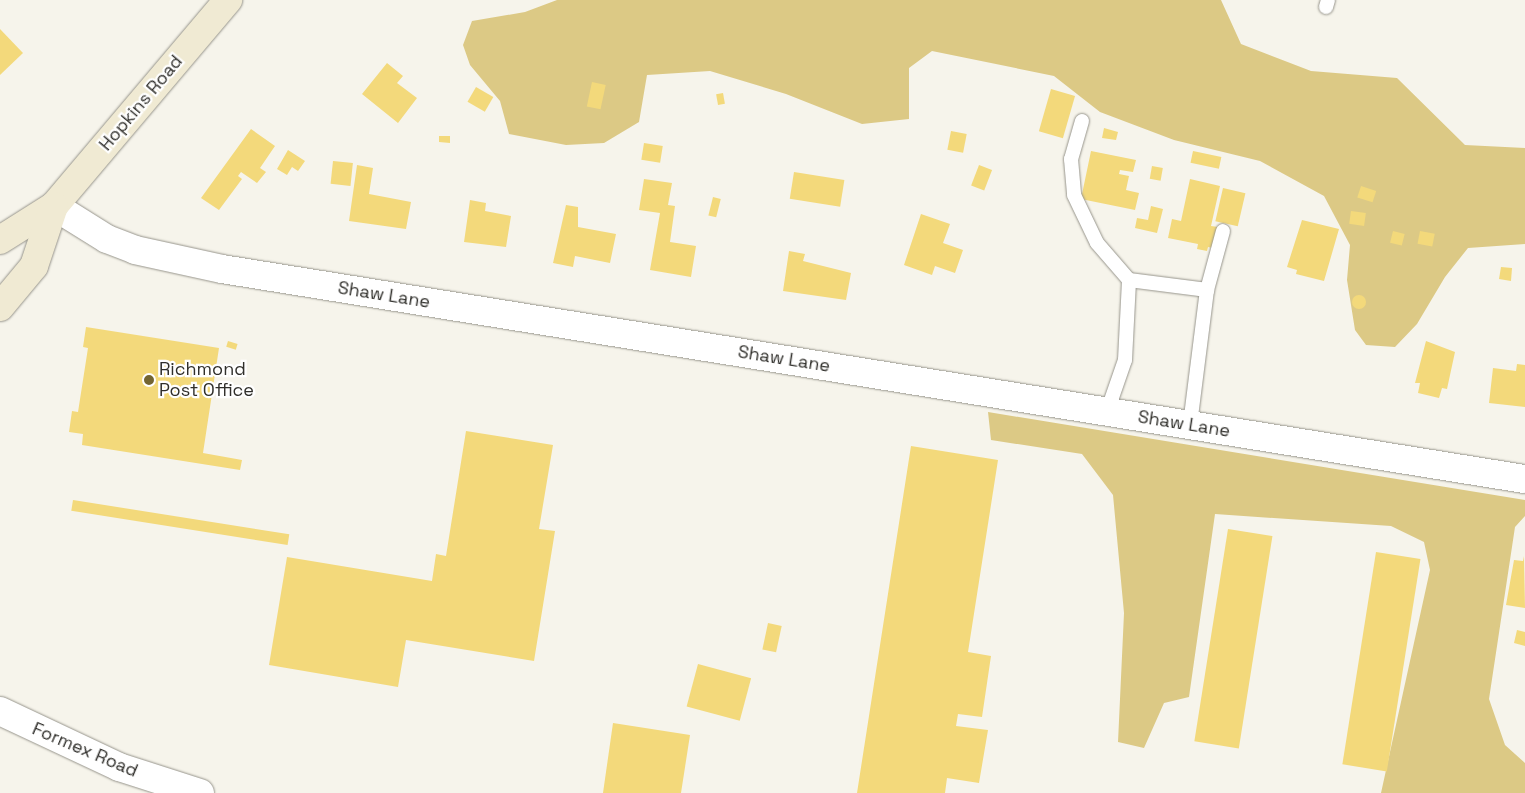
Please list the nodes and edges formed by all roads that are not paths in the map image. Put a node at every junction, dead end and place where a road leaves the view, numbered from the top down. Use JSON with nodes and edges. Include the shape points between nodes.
{"nodes":[{"id":1,"x":228,"y":0,"type":"edge"},
{"id":2,"x":1082,"y":121,"type":"dead end"},
{"id":3,"x":54,"y":206,"type":"junction"},
{"id":4,"x":1223,"y":232,"type":"dead end"},
{"id":5,"x":0,"y":240,"type":"edge"},
{"id":6,"x":1129,"y":280,"type":"junction"},
{"id":7,"x":1207,"y":290,"type":"junction"},
{"id":8,"x":0,"y":307,"type":"edge"},
{"id":9,"x":1107,"y":412,"type":"junction"},
{"id":10,"x":1190,"y":425,"type":"junction"},
{"id":11,"x":1525,"y":479,"type":"edge"},
{"id":12,"x":0,"y":711,"type":"edge"},
{"id":13,"x":200,"y":793,"type":"edge"}],
"edges":[{"from":1,"to":3,"type":"main road","name":"Hopkins Road"},
{"from":2,"to":6,"type":"lane","via":[[1071,159],[1074,195],[1098,243]]},
{"from":3,"to":5,"type":"main road","name":"Hopkins Road"},
{"from":3,"to":8,"type":"main road","name":"Hopkins Road","via":[[34,266]]},
{"from":3,"to":9,"type":"street","name":"Shaw Lane","via":[[106,238],[135,250],[222,269]]},
{"from":4,"to":7,"type":"lane"},
{"from":6,"to":7,"type":"lane"},
{"from":6,"to":9,"type":"lane","via":[[1125,360]]},
{"from":7,"to":10,"type":"lane"},
{"from":9,"to":10,"type":"street","name":"Shaw Lane"},
{"from":10,"to":11,"type":"street","name":"Shaw Lane"},
{"from":12,"to":13,"type":"street","name":"Formex Road","via":[[119,767]]}]}
